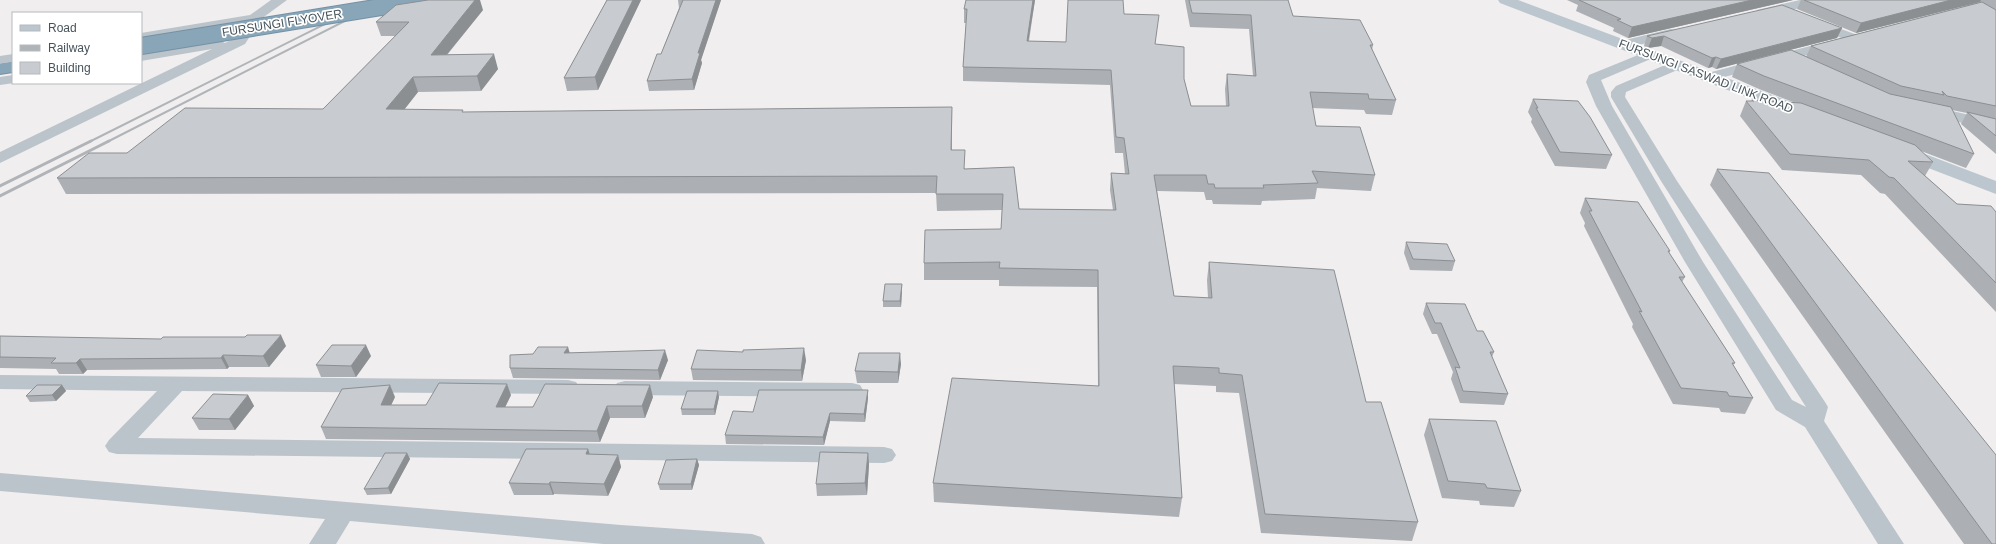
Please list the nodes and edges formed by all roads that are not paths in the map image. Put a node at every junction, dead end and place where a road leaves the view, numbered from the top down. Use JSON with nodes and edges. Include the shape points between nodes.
{"nodes":[{"id":1,"x":281,"y":0,"type":"edge"},
{"id":2,"x":424,"y":0,"type":"edge"},
{"id":3,"x":1505,"y":0,"type":"edge"},
{"id":4,"x":1816,"y":0,"type":"edge"},
{"id":5,"x":1996,"y":3,"type":"edge"},
{"id":6,"x":1955,"y":7,"type":"edge"},
{"id":7,"x":1979,"y":8,"type":"junction"},
{"id":8,"x":1780,"y":9,"type":"junction"},
{"id":9,"x":1990,"y":15,"type":"edge"},
{"id":10,"x":1750,"y":16,"type":"edge"},
{"id":11,"x":251,"y":20,"type":"junction"},
{"id":12,"x":1682,"y":31,"type":"edge"},
{"id":13,"x":1870,"y":35,"type":"edge"},
{"id":14,"x":142,"y":37,"type":"edge"},
{"id":15,"x":1855,"y":39,"type":"junction"},
{"id":16,"x":240,"y":41,"type":"junction"},
{"id":17,"x":1622,"y":45,"type":"junction"},
{"id":18,"x":142,"y":46,"type":"edge"},
{"id":19,"x":1648,"y":54,"type":"junction"},
{"id":20,"x":1786,"y":56,"type":"junction"},
{"id":21,"x":142,"y":57,"type":"edge"},
{"id":22,"x":12,"y":58,"type":"edge"},
{"id":23,"x":0,"y":60,"type":"edge"},
{"id":24,"x":1677,"y":65,"type":"junction"},
{"id":25,"x":1806,"y":65,"type":"edge"},
{"id":26,"x":12,"y":67,"type":"edge"},
{"id":27,"x":0,"y":69,"type":"edge"},
{"id":28,"x":1709,"y":77,"type":"junction"},
{"id":29,"x":12,"y":79,"type":"edge"},
{"id":30,"x":0,"y":81,"type":"edge"},
{"id":31,"x":1920,"y":109,"type":"edge"},
{"id":32,"x":1813,"y":117,"type":"edge"},
{"id":33,"x":1996,"y":126,"type":"edge"},
{"id":34,"x":1888,"y":145,"type":"edge"},
{"id":35,"x":0,"y":158,"type":"edge"},
{"id":36,"x":1996,"y":188,"type":"edge"},
{"id":37,"x":0,"y":382,"type":"edge"},
{"id":38,"x":176,"y":384,"type":"junction"},
{"id":39,"x":852,"y":390,"type":"edge"},
{"id":40,"x":1813,"y":421,"type":"junction"},
{"id":41,"x":884,"y":454,"type":"dead end"},
{"id":42,"x":0,"y":482,"type":"edge"},
{"id":43,"x":344,"y":511,"type":"junction"},
{"id":44,"x":619,"y":540,"type":"edge"},
{"id":45,"x":322,"y":544,"type":"edge"},
{"id":46,"x":752,"y":544,"type":"edge"},
{"id":47,"x":1891,"y":544,"type":"edge"}],
"edges":[{"from":1,"to":11,"type":"street"},
{"from":2,"to":18,"type":"highway","name":"FURSUNGI FLYOVER","bridge":true},
{"from":3,"to":17,"type":"street","name":"FURSUNGI SASWAD LINK ROAD"},
{"from":4,"to":8,"type":"street"},
{"from":5,"to":7,"type":"street"},
{"from":6,"to":7,"type":"street"},
{"from":7,"to":9,"type":"street"},
{"from":8,"to":10,"type":"street"},
{"from":8,"to":15,"type":"street"},
{"from":11,"to":14,"type":"street"},
{"from":11,"to":16,"type":"street"},
{"from":12,"to":17,"type":"street"},
{"from":13,"to":15,"type":"street"},
{"from":15,"to":20,"type":"street"},
{"from":16,"to":21,"type":"street"},
{"from":16,"to":35,"type":"street"},
{"from":17,"to":19,"type":"street","name":"FURSUNGI SASWAD LINK ROAD"},
{"from":19,"to":24,"type":"street","name":"FURSUNGI SASWAD LINK ROAD"},
{"from":19,"to":40,"type":"street","via":[[1596,77],[1592,80],[1595,88],[1746,346],[1784,404]]},
{"from":20,"to":25,"type":"street"},
{"from":20,"to":28,"type":"street"},
{"from":22,"to":23,"type":"street"},
{"from":24,"to":28,"type":"street","name":"FURSUNGI SASWAD LINK ROAD"},
{"from":24,"to":40,"type":"street","via":[[1621,89],[1618,97],[1669,181],[1817,407]]},
{"from":26,"to":27,"type":"highway"},
{"from":28,"to":32,"type":"street","name":"FURSUNGI SASWAD LINK ROAD"},
{"from":29,"to":30,"type":"street"},
{"from":31,"to":33,"type":"street"},
{"from":34,"to":36,"type":"street"},
{"from":37,"to":38,"type":"street"},
{"from":38,"to":39,"type":"street"},
{"from":38,"to":41,"type":"street","via":[[117,446]]},
{"from":40,"to":47,"type":"street"},
{"from":42,"to":43,"type":"street"},
{"from":43,"to":44,"type":"street"},
{"from":43,"to":45,"type":"street"},
{"from":44,"to":46,"type":"street"}]}
